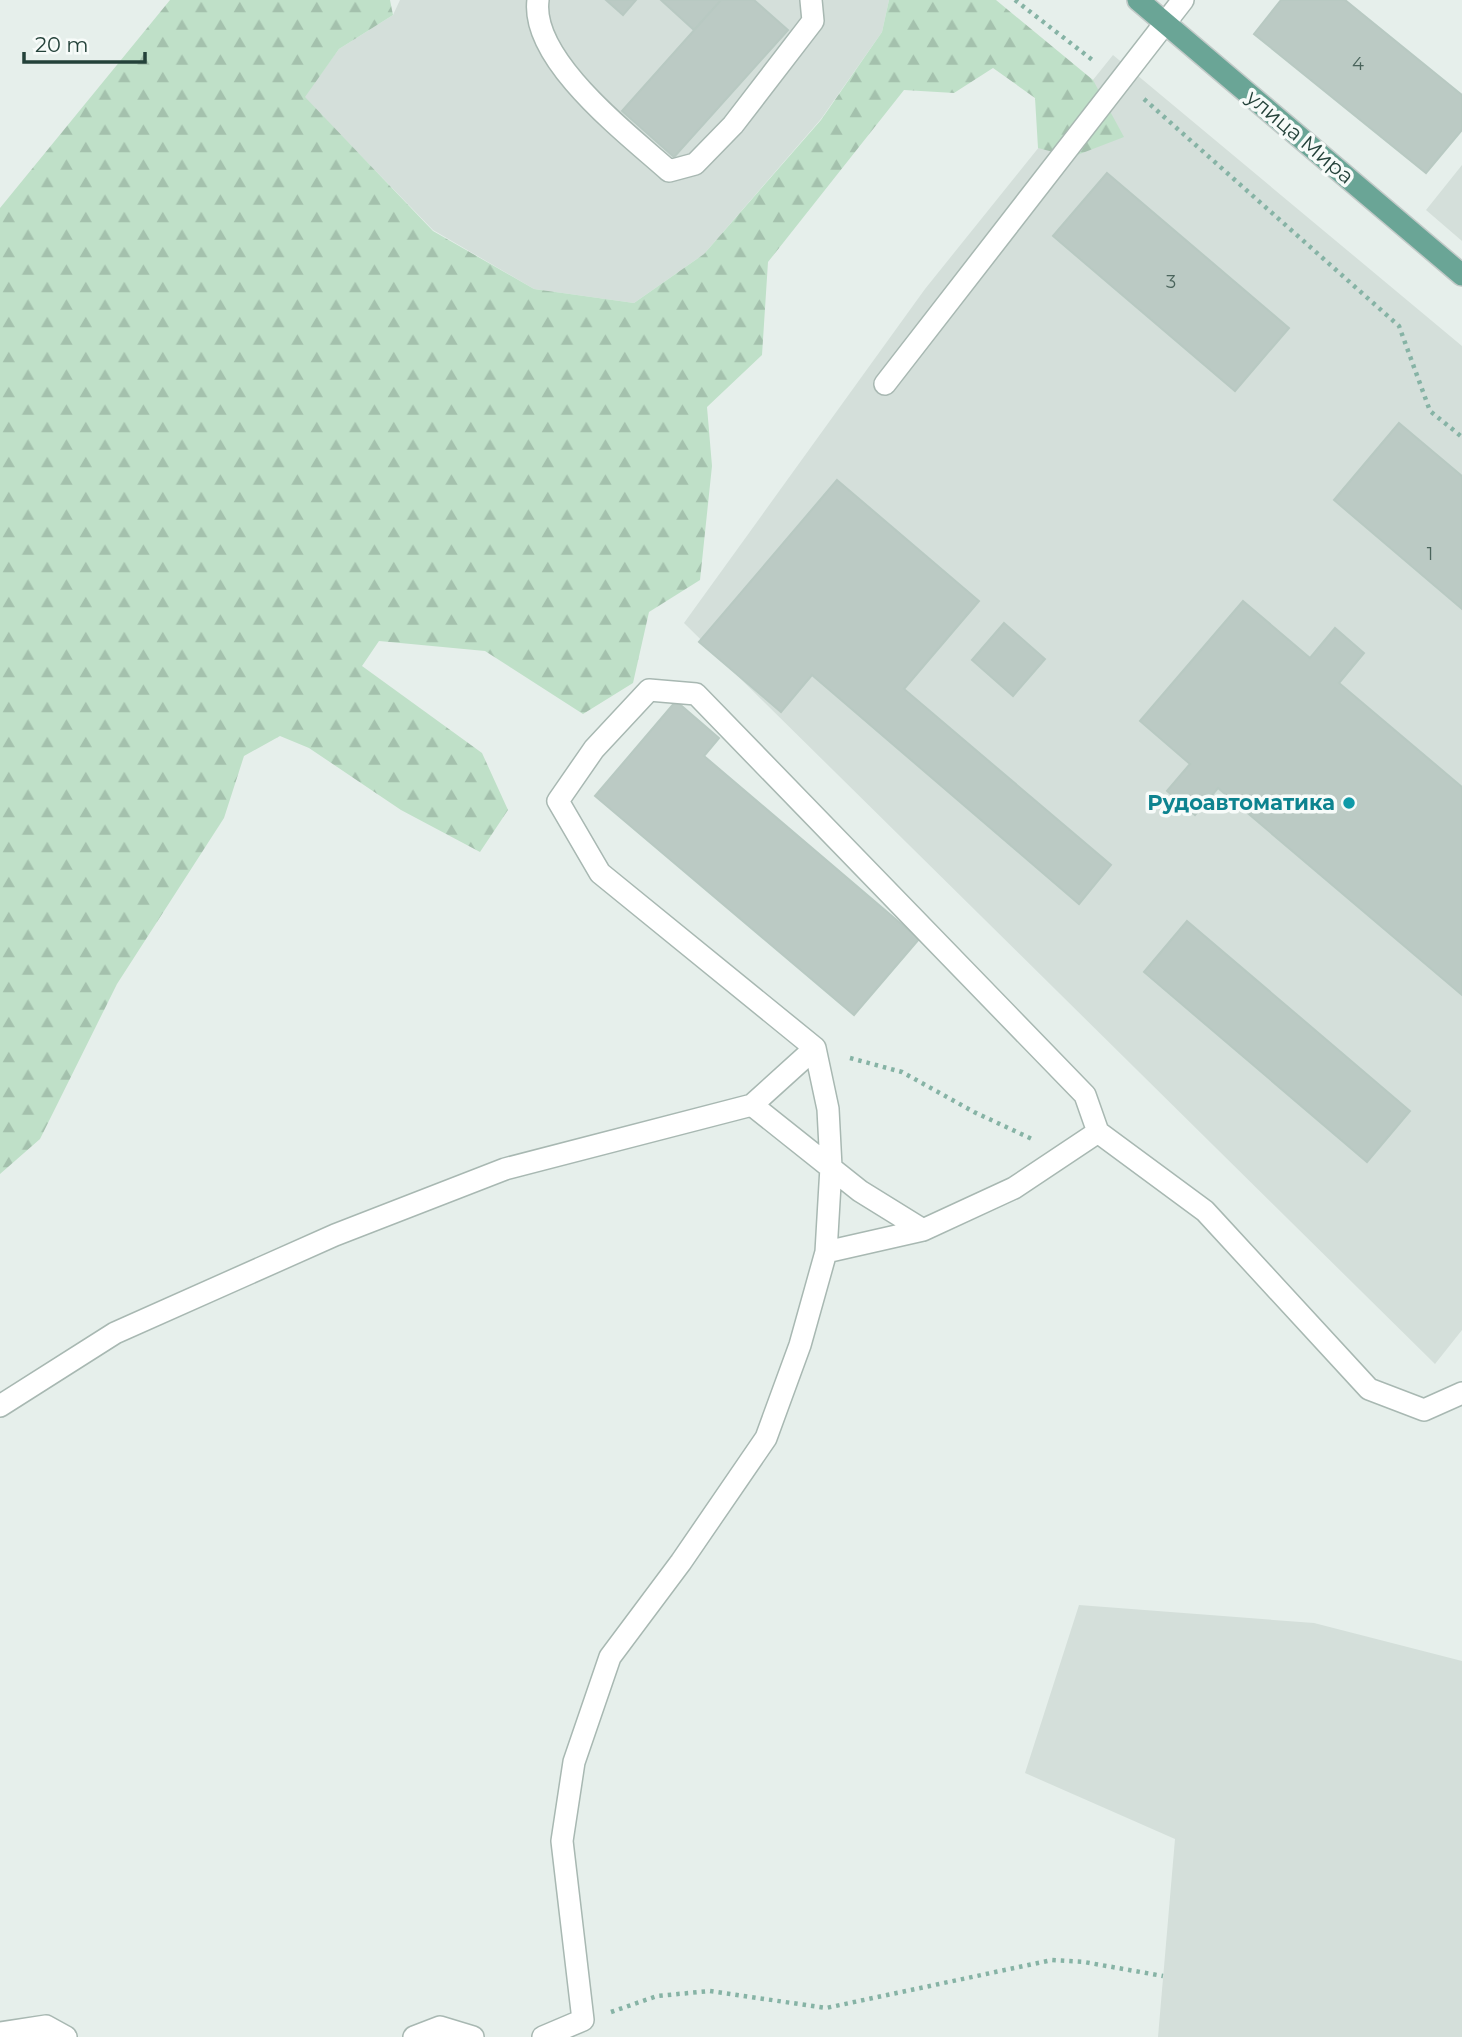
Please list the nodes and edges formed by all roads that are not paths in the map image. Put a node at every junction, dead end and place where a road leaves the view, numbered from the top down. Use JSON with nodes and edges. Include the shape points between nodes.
{"nodes":[{"id":1,"x":538,"y":0,"type":"edge"},
{"id":2,"x":811,"y":0,"type":"edge"},
{"id":3,"x":1138,"y":0,"type":"edge"},
{"id":4,"x":1184,"y":0,"type":"edge"},
{"id":5,"x":1165,"y":23,"type":"junction"},
{"id":6,"x":1462,"y":275,"type":"edge"},
{"id":7,"x":885,"y":384,"type":"dead end"},
{"id":8,"x":815,"y":1048,"type":"junction"},
{"id":9,"x":752,"y":1105,"type":"junction"},
{"id":10,"x":1098,"y":1132,"type":"junction"},
{"id":11,"x":831,"y":1167,"type":"junction"},
{"id":12,"x":923,"y":1230,"type":"junction"},
{"id":13,"x":826,"y":1252,"type":"junction"},
{"id":14,"x":1462,"y":1393,"type":"edge"},
{"id":15,"x":0,"y":1406,"type":"edge"},
{"id":16,"x":0,"y":2032,"type":"edge"},
{"id":17,"x":66,"y":2037,"type":"edge"},
{"id":18,"x":414,"y":2037,"type":"edge"},
{"id":19,"x":473,"y":2037,"type":"edge"},
{"id":20,"x":543,"y":2037,"type":"edge"}],
"edges":[{"from":1,"to":2,"type":"lane","via":[[545,37],[569,76],[669,171],[695,163],[733,125],[813,21]]},
{"from":3,"to":5,"type":"main road","name":"улица Мира"},
{"from":4,"to":5,"type":"lane"},
{"from":5,"to":6,"type":"main road","name":"улица Мира"},
{"from":5,"to":7,"type":"lane"},
{"from":8,"to":9,"type":"lane"},
{"from":8,"to":10,"type":"lane","via":[[600,873],[558,801],[594,749],[649,690],[696,694],[1085,1095]]},
{"from":8,"to":11,"type":"lane","via":[[828,1109]]},
{"from":9,"to":11,"type":"lane"},
{"from":9,"to":15,"type":"lane","via":[[505,1169],[335,1235],[115,1333]]},
{"from":10,"to":12,"type":"lane","via":[[1014,1188]]},
{"from":10,"to":14,"type":"lane","via":[[1205,1211],[1369,1390],[1424,1410]]},
{"from":11,"to":12,"type":"lane"},
{"from":11,"to":13,"type":"lane"},
{"from":12,"to":13,"type":"lane"},
{"from":13,"to":20,"type":"lane","via":[[800,1345],[766,1438],[610,1657],[574,1762],[562,1841],[583,2020]]},
{"from":16,"to":17,"type":"lane","via":[[46,2026]]},
{"from":18,"to":19,"type":"lane","via":[[440,2026]]}]}
